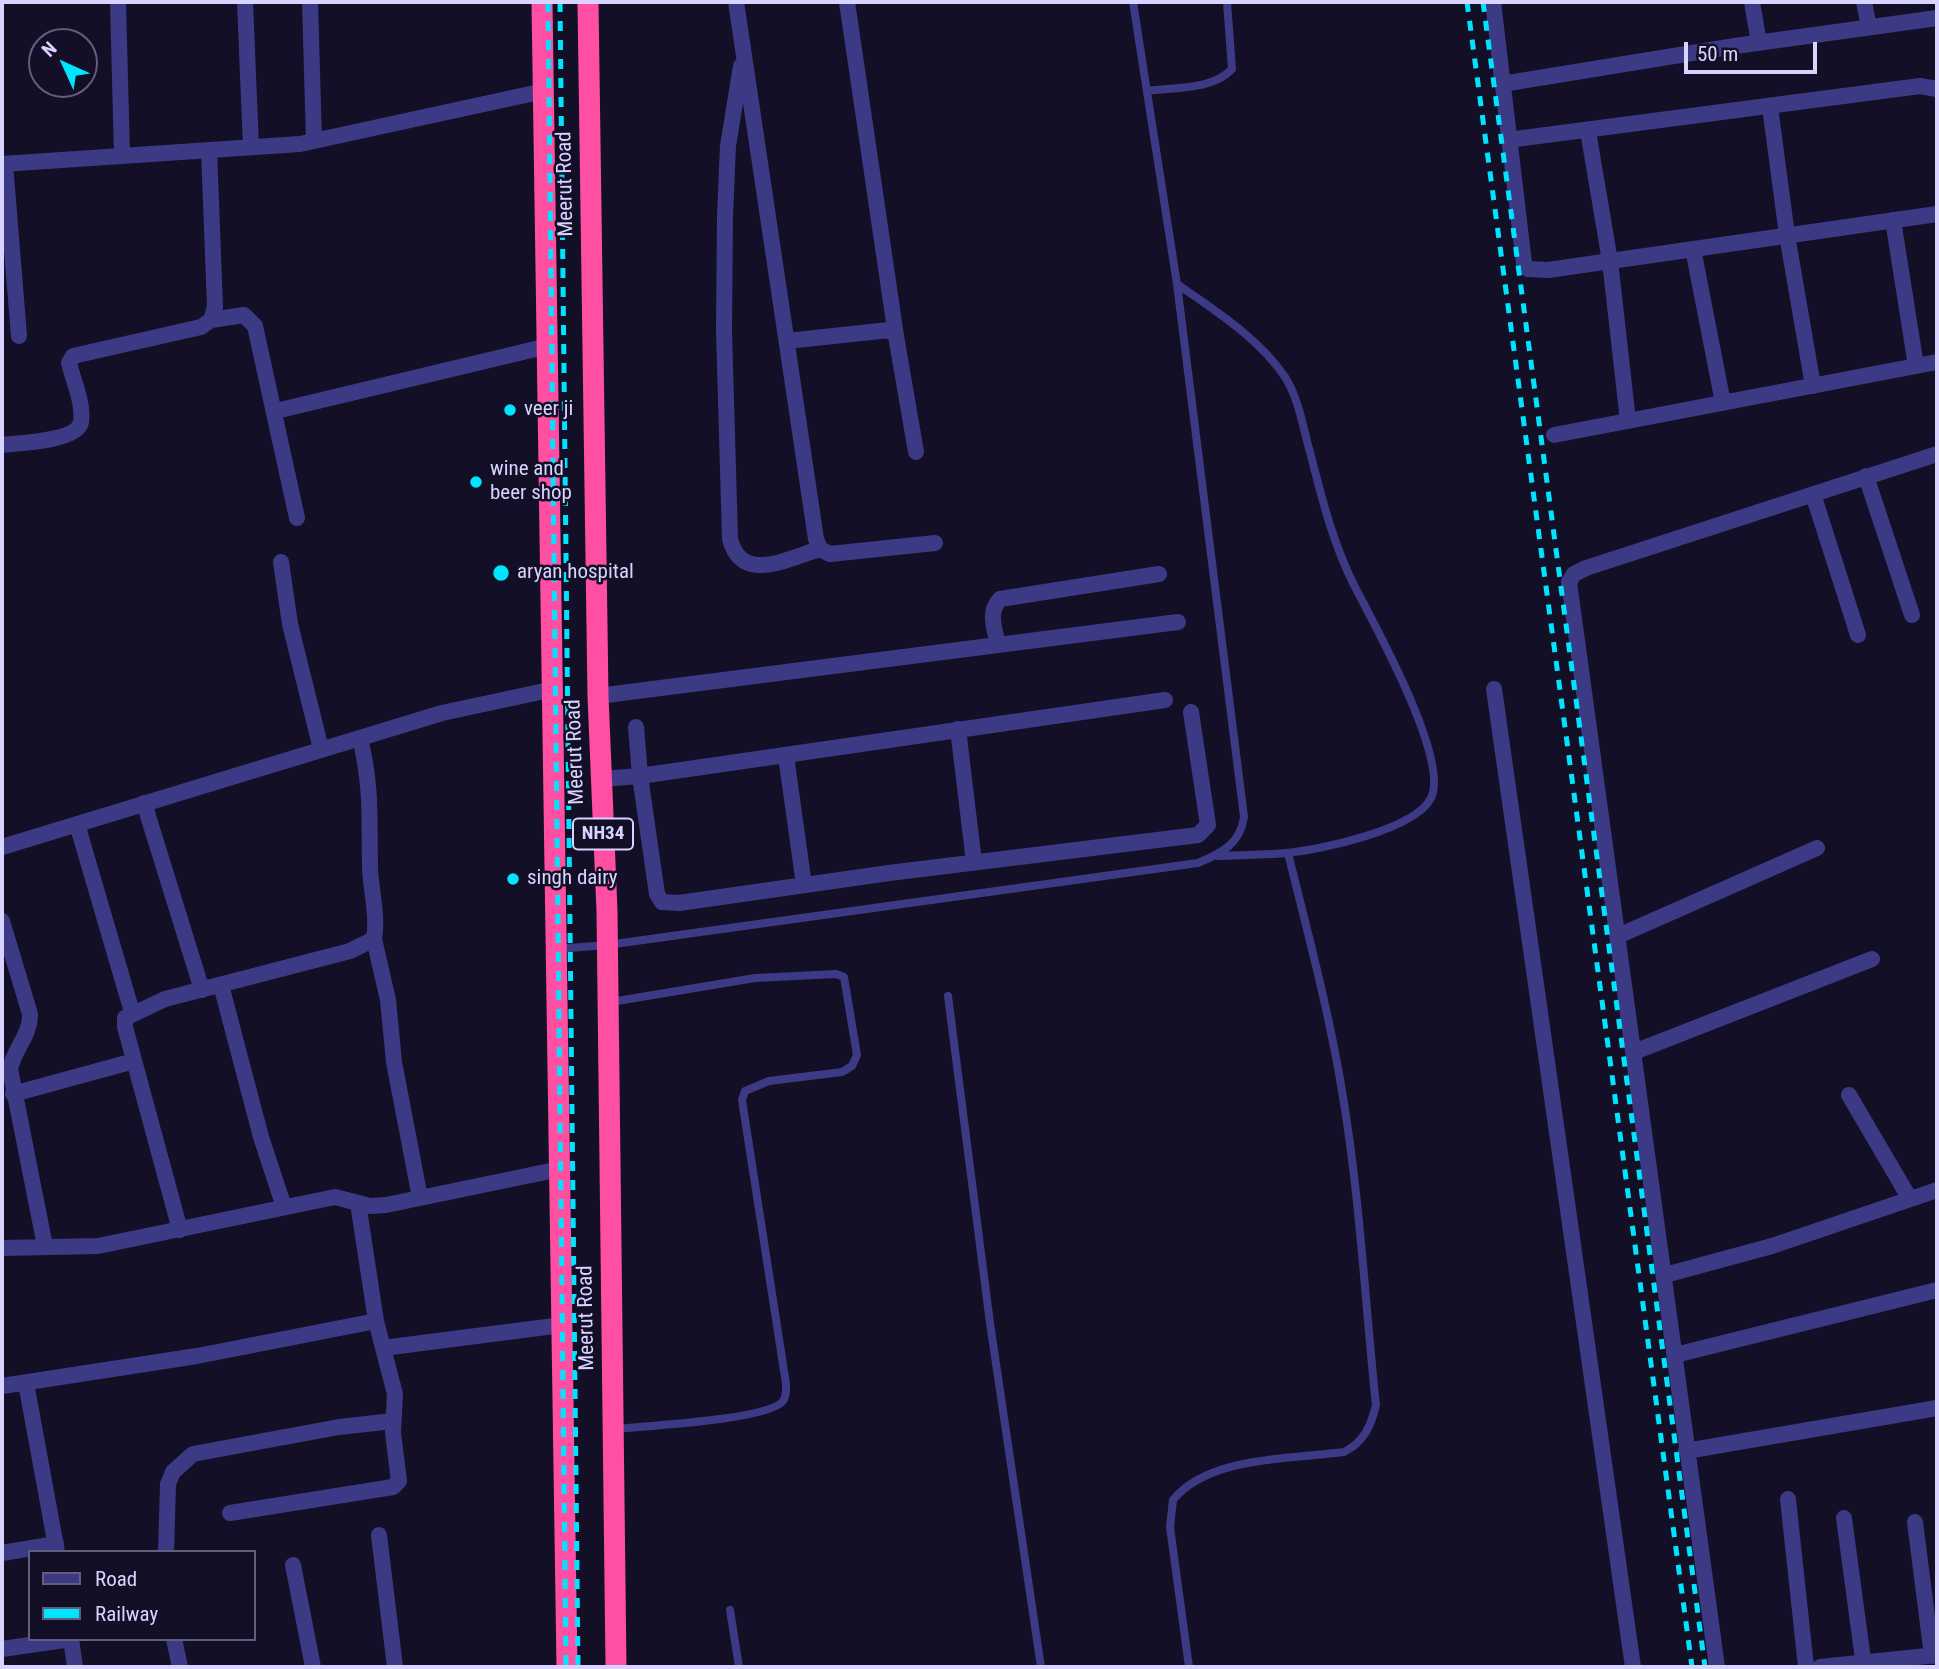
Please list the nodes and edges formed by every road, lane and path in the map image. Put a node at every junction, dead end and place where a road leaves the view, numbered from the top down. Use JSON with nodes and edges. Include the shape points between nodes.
{"nodes":[{"id":1,"x":118,"y":2,"type":"edge"},
{"id":2,"x":245,"y":2,"type":"edge"},
{"id":3,"x":310,"y":2,"type":"edge"},
{"id":4,"x":542,"y":2,"type":"edge"},
{"id":5,"x":588,"y":2,"type":"edge"},
{"id":6,"x":736,"y":2,"type":"edge"},
{"id":7,"x":847,"y":2,"type":"edge"},
{"id":8,"x":1133,"y":2,"type":"edge"},
{"id":9,"x":1227,"y":2,"type":"edge"},
{"id":10,"x":1493,"y":2,"type":"edge"},
{"id":11,"x":1752,"y":2,"type":"edge"},
{"id":12,"x":1864,"y":2,"type":"edge"},
{"id":13,"x":1937,"y":18,"type":"edge"},
{"id":14,"x":1869,"y":27,"type":"junction"},
{"id":15,"x":1759,"y":43,"type":"junction"},
{"id":16,"x":743,"y":52,"type":"junction"},
{"id":17,"x":1502,"y":84,"type":"junction"},
{"id":18,"x":1937,"y":89,"type":"edge"},
{"id":19,"x":544,"y":91,"type":"junction"},
{"id":20,"x":1147,"y":91,"type":"junction"},
{"id":21,"x":1770,"y":107,"type":"junction"},
{"id":22,"x":1588,"y":131,"type":"junction"},
{"id":23,"x":1508,"y":140,"type":"junction"},
{"id":24,"x":314,"y":141,"type":"junction"},
{"id":25,"x":251,"y":148,"type":"junction"},
{"id":26,"x":209,"y":150,"type":"junction"},
{"id":27,"x":122,"y":156,"type":"junction"},
{"id":28,"x":3,"y":164,"type":"edge"},
{"id":29,"x":1937,"y":214,"type":"edge"},
{"id":30,"x":1893,"y":220,"type":"junction"},
{"id":31,"x":1787,"y":235,"type":"junction"},
{"id":32,"x":1693,"y":249,"type":"junction"},
{"id":33,"x":1610,"y":261,"type":"junction"},
{"id":34,"x":1177,"y":284,"type":"junction"},
{"id":35,"x":211,"y":320,"type":"junction"},
{"id":36,"x":19,"y":336,"type":"dead end"},
{"id":37,"x":896,"y":337,"type":"junction"},
{"id":38,"x":787,"y":341,"type":"junction"},
{"id":39,"x":548,"y":346,"type":"junction"},
{"id":40,"x":1937,"y":362,"type":"edge"},
{"id":41,"x":1916,"y":366,"type":"junction"},
{"id":42,"x":1813,"y":386,"type":"junction"},
{"id":43,"x":1723,"y":403,"type":"junction"},
{"id":44,"x":276,"y":411,"type":"junction"},
{"id":45,"x":1628,"y":421,"type":"junction"},
{"id":46,"x":1554,"y":435,"type":"dead end"},
{"id":47,"x":2,"y":445,"type":"edge"},
{"id":48,"x":916,"y":452,"type":"dead end"},
{"id":49,"x":1937,"y":454,"type":"edge"},
{"id":50,"x":1866,"y":476,"type":"junction"},
{"id":51,"x":1813,"y":494,"type":"junction"},
{"id":52,"x":297,"y":518,"type":"dead end"},
{"id":53,"x":935,"y":543,"type":"dead end"},
{"id":54,"x":820,"y":548,"type":"junction"},
{"id":55,"x":281,"y":562,"type":"dead end"},
{"id":56,"x":1159,"y":574,"type":"dead end"},
{"id":57,"x":1912,"y":615,"type":"dead end"},
{"id":58,"x":1178,"y":622,"type":"dead end"},
{"id":59,"x":1858,"y":635,"type":"dead end"},
{"id":60,"x":998,"y":644,"type":"junction"},
{"id":61,"x":1494,"y":689,"type":"dead end"},
{"id":62,"x":554,"y":690,"type":"junction"},
{"id":63,"x":598,"y":696,"type":"junction"},
{"id":64,"x":1165,"y":700,"type":"dead end"},
{"id":65,"x":1191,"y":712,"type":"dead end"},
{"id":66,"x":636,"y":727,"type":"dead end"},
{"id":67,"x":958,"y":729,"type":"junction"},
{"id":68,"x":360,"y":738,"type":"junction"},
{"id":69,"x":321,"y":749,"type":"junction"},
{"id":70,"x":786,"y":756,"type":"junction"},
{"id":71,"x":640,"y":776,"type":"junction"},
{"id":72,"x":601,"y":779,"type":"junction"},
{"id":73,"x":144,"y":803,"type":"junction"},
{"id":74,"x":77,"y":824,"type":"junction"},
{"id":75,"x":2,"y":847,"type":"edge"},
{"id":76,"x":1818,"y":848,"type":"dead end"},
{"id":77,"x":1288,"y":853,"type":"junction"},
{"id":78,"x":1217,"y":856,"type":"junction"},
{"id":79,"x":974,"y":862,"type":"junction"},
{"id":80,"x":804,"y":885,"type":"junction"},
{"id":81,"x":2,"y":921,"type":"edge"},
{"id":82,"x":1618,"y":936,"type":"junction"},
{"id":83,"x":374,"y":939,"type":"junction"},
{"id":84,"x":607,"y":945,"type":"junction"},
{"id":85,"x":557,"y":948,"type":"junction"},
{"id":86,"x":1872,"y":958,"type":"dead end"},
{"id":87,"x":221,"y":985,"type":"junction"},
{"id":88,"x":202,"y":990,"type":"junction"},
{"id":89,"x":948,"y":996,"type":"dead end"},
{"id":90,"x":608,"y":1003,"type":"junction"},
{"id":91,"x":132,"y":1012,"type":"junction"},
{"id":92,"x":1634,"y":1052,"type":"junction"},
{"id":93,"x":134,"y":1061,"type":"junction"},
{"id":94,"x":13,"y":1094,"type":"junction"},
{"id":95,"x":1849,"y":1095,"type":"dead end"},
{"id":96,"x":560,"y":1169,"type":"junction"},
{"id":97,"x":1937,"y":1190,"type":"edge"},
{"id":98,"x":420,"y":1198,"type":"junction"},
{"id":99,"x":1910,"y":1199,"type":"junction"},
{"id":100,"x":358,"y":1203,"type":"junction"},
{"id":101,"x":284,"y":1207,"type":"junction"},
{"id":102,"x":180,"y":1230,"type":"junction"},
{"id":103,"x":46,"y":1246,"type":"junction"},
{"id":104,"x":2,"y":1248,"type":"edge"},
{"id":105,"x":1665,"y":1275,"type":"junction"},
{"id":106,"x":1937,"y":1290,"type":"edge"},
{"id":107,"x":376,"y":1321,"type":"junction"},
{"id":108,"x":562,"y":1325,"type":"junction"},
{"id":109,"x":383,"y":1348,"type":"junction"},
{"id":110,"x":1675,"y":1355,"type":"junction"},
{"id":111,"x":26,"y":1383,"type":"junction"},
{"id":112,"x":2,"y":1386,"type":"edge"},
{"id":113,"x":1937,"y":1408,"type":"edge"},
{"id":114,"x":393,"y":1421,"type":"junction"},
{"id":115,"x":613,"y":1429,"type":"junction"},
{"id":116,"x":1686,"y":1451,"type":"junction"},
{"id":117,"x":1788,"y":1499,"type":"dead end"},
{"id":118,"x":230,"y":1513,"type":"dead end"},
{"id":119,"x":1844,"y":1518,"type":"dead end"},
{"id":120,"x":1915,"y":1522,"type":"dead end"},
{"id":121,"x":379,"y":1535,"type":"dead end"},
{"id":122,"x":57,"y":1548,"type":"edge"},
{"id":123,"x":35,"y":1550,"type":"edge"},
{"id":124,"x":166,"y":1550,"type":"edge"},
{"id":125,"x":28,"y":1551,"type":"edge"},
{"id":126,"x":2,"y":1553,"type":"edge"},
{"id":127,"x":293,"y":1565,"type":"dead end"},
{"id":128,"x":730,"y":1610,"type":"dead end"},
{"id":129,"x":56,"y":1641,"type":"edge"},
{"id":130,"x":71,"y":1641,"type":"edge"},
{"id":131,"x":174,"y":1641,"type":"edge"},
{"id":132,"x":2,"y":1648,"type":"edge"},
{"id":133,"x":1935,"y":1655,"type":"edge"},
{"id":134,"x":1864,"y":1665,"type":"edge"},
{"id":135,"x":75,"y":1667,"type":"edge"},
{"id":136,"x":180,"y":1667,"type":"edge"},
{"id":137,"x":313,"y":1667,"type":"edge"},
{"id":138,"x":395,"y":1667,"type":"edge"},
{"id":139,"x":567,"y":1667,"type":"edge"},
{"id":140,"x":616,"y":1667,"type":"edge"},
{"id":141,"x":739,"y":1667,"type":"edge"},
{"id":142,"x":1041,"y":1667,"type":"edge"},
{"id":143,"x":1189,"y":1667,"type":"edge"},
{"id":144,"x":1633,"y":1667,"type":"edge"},
{"id":145,"x":1717,"y":1667,"type":"edge"},
{"id":146,"x":1807,"y":1667,"type":"edge"},
{"id":147,"x":1821,"y":1667,"type":"edge"}],
"edges":[{"from":1,"to":27,"type":"street"},
{"from":2,"to":25,"type":"street"},
{"from":3,"to":24,"type":"street"},
{"from":4,"to":19,"type":"highway","name":"Meerut Road","number":"NH34"},
{"from":5,"to":63,"type":"highway","name":"Meerut Road","number":"NH34"},
{"from":6,"to":16,"type":"street"},
{"from":7,"to":37,"type":"street"},
{"from":8,"to":20,"type":"lane"},
{"from":9,"to":20,"type":"lane","via":[[1232,69],[1224,78]]},
{"from":10,"to":17,"type":"street"},
{"from":11,"to":15,"type":"street"},
{"from":12,"to":14,"type":"street"},
{"from":13,"to":14,"type":"street"},
{"from":14,"to":15,"type":"street"},
{"from":15,"to":17,"type":"street"},
{"from":16,"to":38,"type":"street"},
{"from":16,"to":54,"type":"street","via":[[728,146],[724,216],[730,539],[733,553],[755,566]]},
{"from":17,"to":23,"type":"street"},
{"from":18,"to":21,"type":"street","via":[[1920,86]]},
{"from":19,"to":24,"type":"street"},
{"from":19,"to":39,"type":"highway","name":"Meerut Road","number":"NH34"},
{"from":20,"to":34,"type":"lane"},
{"from":21,"to":22,"type":"street"},
{"from":21,"to":31,"type":"street"},
{"from":22,"to":23,"type":"street"},
{"from":22,"to":33,"type":"street"},
{"from":23,"to":33,"type":"street","via":[[1528,269]]},
{"from":24,"to":25,"type":"street"},
{"from":25,"to":26,"type":"street"},
{"from":26,"to":27,"type":"street"},
{"from":26,"to":35,"type":"street","via":[[215,307]]},
{"from":27,"to":28,"type":"street"},
{"from":28,"to":36,"type":"street"},
{"from":29,"to":30,"type":"street"},
{"from":30,"to":31,"type":"street"},
{"from":30,"to":41,"type":"street"},
{"from":31,"to":32,"type":"street"},
{"from":31,"to":42,"type":"street"},
{"from":32,"to":33,"type":"street"},
{"from":32,"to":43,"type":"street"},
{"from":33,"to":45,"type":"street"},
{"from":34,"to":77,"type":"lane","via":[[1230,321],[1285,378],[1336,547],[1410,695],[1435,782],[1431,798],[1420,811],[1390,828]]},
{"from":34,"to":78,"type":"lane","via":[[1244,817],[1236,843]]},
{"from":35,"to":44,"type":"street","via":[[250,318]]},
{"from":35,"to":47,"type":"street","via":[[201,327],[73,356],[69,363],[81,422],[77,431]]},
{"from":37,"to":38,"type":"street","via":[[889,330],[878,329]]},
{"from":37,"to":48,"type":"street"},
{"from":38,"to":54,"type":"street"},
{"from":39,"to":44,"type":"street"},
{"from":39,"to":62,"type":"highway","name":"Meerut Road","number":"NH34"},
{"from":40,"to":41,"type":"street"},
{"from":41,"to":42,"type":"street"},
{"from":42,"to":43,"type":"street"},
{"from":43,"to":45,"type":"street"},
{"from":44,"to":52,"type":"street"},
{"from":45,"to":46,"type":"street"},
{"from":49,"to":50,"type":"street"},
{"from":50,"to":51,"type":"street"},
{"from":50,"to":57,"type":"street"},
{"from":51,"to":59,"type":"street"},
{"from":51,"to":82,"type":"street","via":[[1586,568],[1574,573],[1569,582]]},
{"from":53,"to":54,"type":"street","via":[[830,554]]},
{"from":55,"to":69,"type":"street","via":[[290,624]]},
{"from":56,"to":60,"type":"street","via":[[1000,599],[992,616]]},
{"from":58,"to":60,"type":"street"},
{"from":60,"to":63,"type":"street"},
{"from":61,"to":144,"type":"street"},
{"from":62,"to":68,"type":"street","via":[[442,713]]},
{"from":62,"to":85,"type":"highway","name":"Meerut Road","number":"NH34"},
{"from":63,"to":72,"type":"highway","name":"Meerut Road","number":"NH34"},
{"from":64,"to":67,"type":"street"},
{"from":65,"to":79,"type":"street","via":[[1208,825],[1204,831],[1190,837]]},
{"from":66,"to":71,"type":"street"},
{"from":67,"to":70,"type":"street"},
{"from":67,"to":79,"type":"street"},
{"from":68,"to":69,"type":"street"},
{"from":68,"to":83,"type":"street","via":[[372,814]]},
{"from":69,"to":73,"type":"street"},
{"from":70,"to":71,"type":"street"},
{"from":70,"to":80,"type":"street"},
{"from":71,"to":72,"type":"street"},
{"from":71,"to":80,"type":"street","via":[[653,880],[662,902]]},
{"from":72,"to":84,"type":"highway","name":"Meerut Road","number":"NH34"},
{"from":73,"to":74,"type":"street"},
{"from":73,"to":88,"type":"street"},
{"from":74,"to":75,"type":"street"},
{"from":74,"to":91,"type":"street"},
{"from":76,"to":82,"type":"street"},
{"from":77,"to":78,"type":"lane"},
{"from":77,"to":143,"type":"lane","via":[[1343,1096],[1376,1405],[1366,1434],[1344,1452],[1221,1468],[1198,1478],[1173,1500],[1170,1528]]},
{"from":78,"to":84,"type":"lane"},
{"from":79,"to":80,"type":"street"},
{"from":81,"to":94,"type":"street","via":[[30,1014],[30,1025],[11,1061]]},
{"from":82,"to":92,"type":"street"},
{"from":83,"to":87,"type":"street","via":[[350,951]]},
{"from":83,"to":98,"type":"street"},
{"from":84,"to":85,"type":"lane"},
{"from":84,"to":90,"type":"highway","name":"Meerut Road","number":"NH34"},
{"from":85,"to":96,"type":"highway","name":"Meerut Road","number":"NH34"},
{"from":86,"to":92,"type":"street"},
{"from":87,"to":88,"type":"street"},
{"from":87,"to":101,"type":"street"},
{"from":88,"to":91,"type":"street"},
{"from":89,"to":142,"type":"lane"},
{"from":90,"to":115,"type":"highway","name":"Meerut Road","number":"NH34"},
{"from":90,"to":115,"type":"lane","via":[[755,978],[836,974],[844,977],[847,988],[858,1055],[842,1072],[769,1081],[745,1091],[742,1100],[780,1346],[784,1400],[776,1408],[740,1416]]},
{"from":91,"to":93,"type":"street","via":[[125,1018],[125,1027]]},
{"from":92,"to":105,"type":"street"},
{"from":93,"to":94,"type":"street"},
{"from":93,"to":102,"type":"street"},
{"from":94,"to":103,"type":"street"},
{"from":95,"to":99,"type":"street"},
{"from":96,"to":98,"type":"street"},
{"from":96,"to":108,"type":"highway","name":"Meerut Road","number":"NH34"},
{"from":97,"to":99,"type":"street"},
{"from":98,"to":100,"type":"street","via":[[370,1206]]},
{"from":99,"to":105,"type":"street","via":[[1772,1247]]},
{"from":100,"to":101,"type":"street","via":[[335,1197]]},
{"from":100,"to":107,"type":"street"},
{"from":101,"to":102,"type":"street"},
{"from":102,"to":103,"type":"street","via":[[98,1246]]},
{"from":103,"to":104,"type":"street"},
{"from":105,"to":110,"type":"street"},
{"from":106,"to":110,"type":"street"},
{"from":107,"to":109,"type":"street"},
{"from":107,"to":111,"type":"street"},
{"from":108,"to":109,"type":"street"},
{"from":108,"to":139,"type":"highway","name":"Meerut Road","number":"NH34"},
{"from":109,"to":114,"type":"street","via":[[395,1394]]},
{"from":110,"to":116,"type":"street"},
{"from":111,"to":112,"type":"street"},
{"from":111,"to":122,"type":"street"},
{"from":113,"to":116,"type":"street"},
{"from":114,"to":118,"type":"street","via":[[400,1472],[393,1487]]},
{"from":114,"to":124,"type":"street","via":[[193,1454],[173,1472],[168,1484]]},
{"from":115,"to":140,"type":"highway","name":"Meerut Road","number":"NH34"},
{"from":116,"to":145,"type":"street"},
{"from":117,"to":146,"type":"street"},
{"from":119,"to":134,"type":"street"},
{"from":120,"to":133,"type":"street"},
{"from":121,"to":138,"type":"street"},
{"from":122,"to":123,"type":"street"},
{"from":125,"to":126,"type":"street"},
{"from":127,"to":137,"type":"street"},
{"from":128,"to":141,"type":"lane"},
{"from":129,"to":132,"type":"street"},
{"from":130,"to":135,"type":"street"},
{"from":131,"to":136,"type":"street"},
{"from":133,"to":134,"type":"street"},
{"from":134,"to":147,"type":"street"}]}
